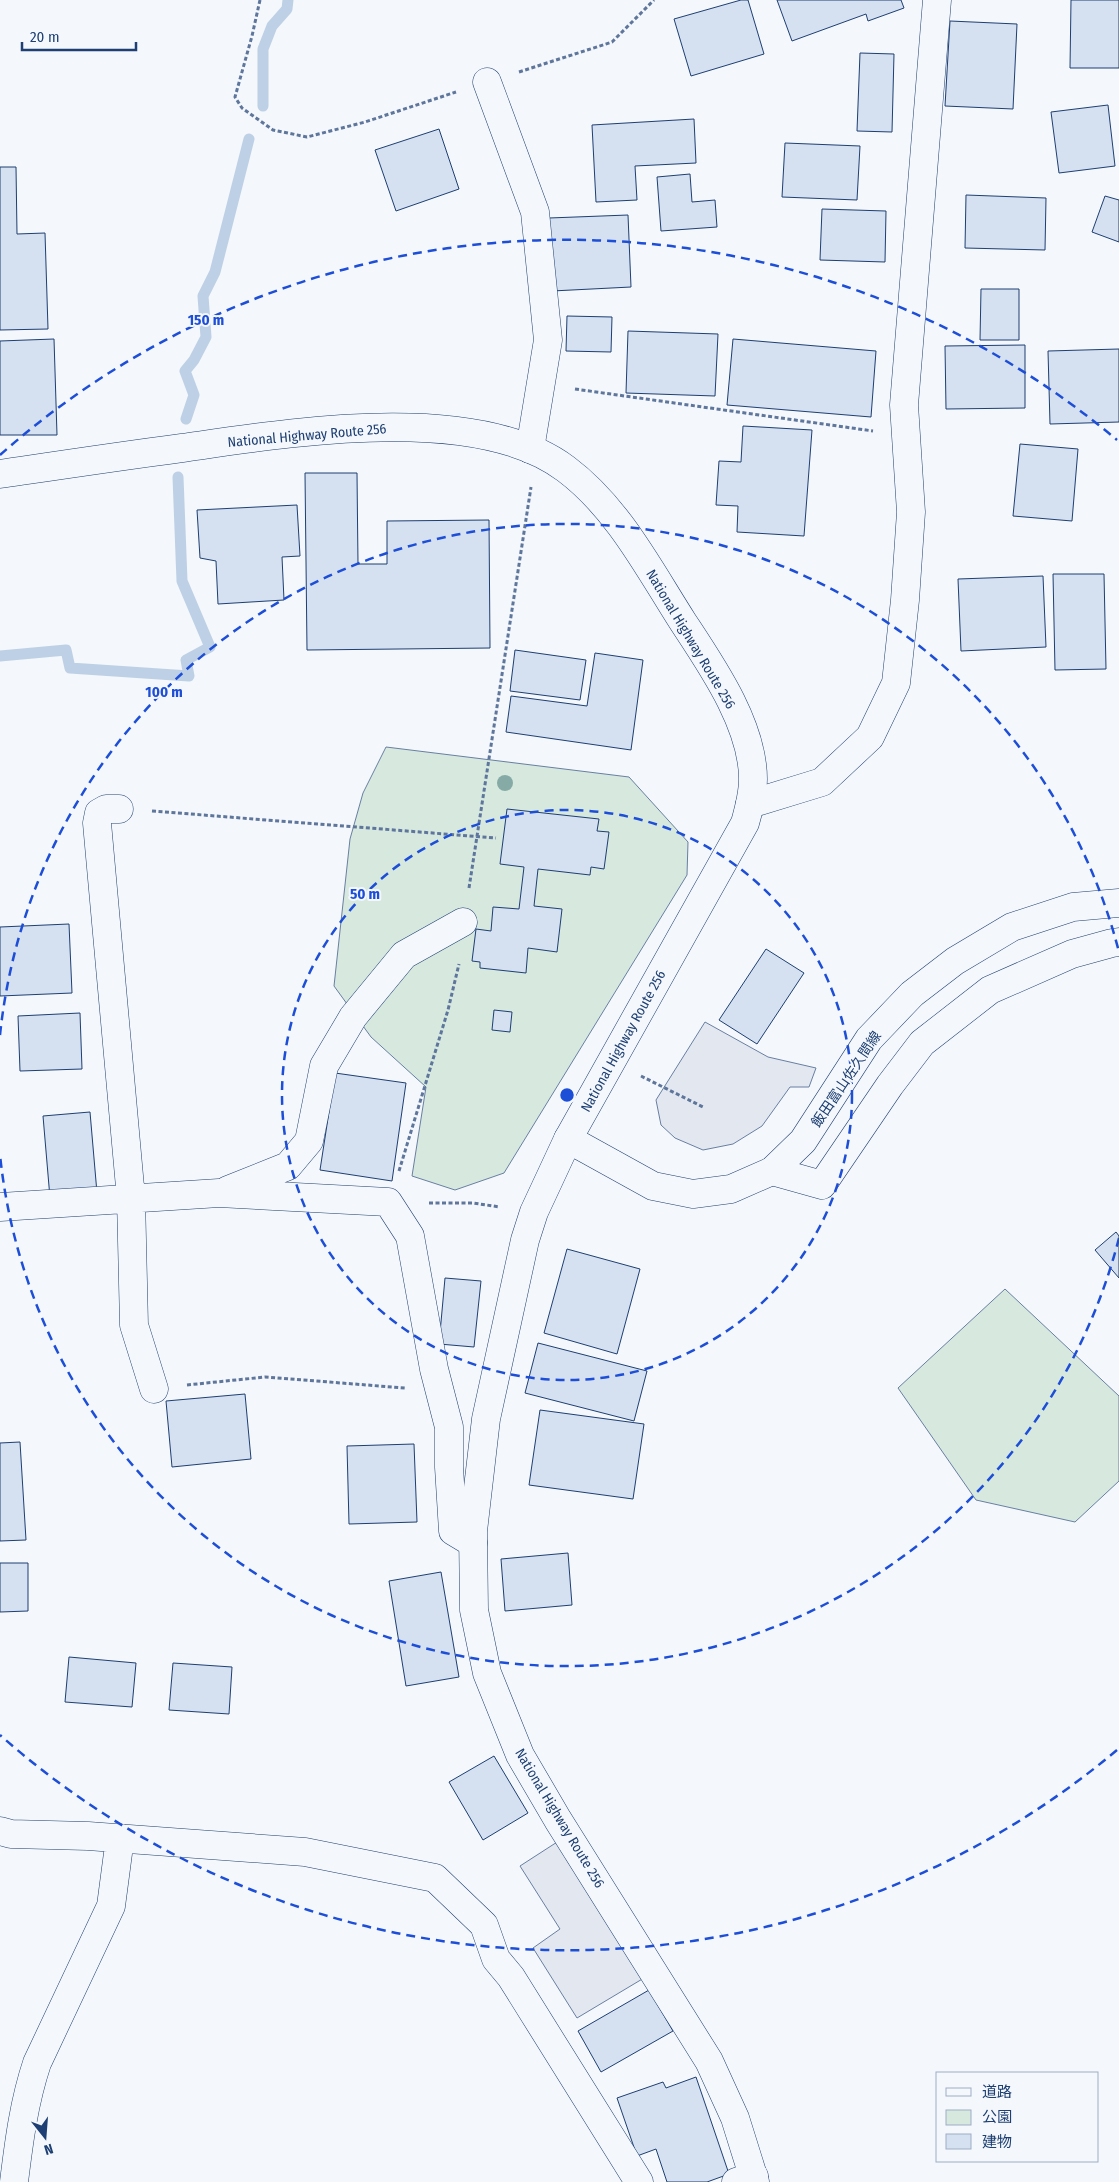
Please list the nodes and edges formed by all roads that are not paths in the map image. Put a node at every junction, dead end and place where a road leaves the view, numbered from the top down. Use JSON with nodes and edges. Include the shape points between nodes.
{"nodes":[{"id":1,"x":937,"y":0,"type":"edge"},
{"id":2,"x":487,"y":82,"type":"road end"},
{"id":3,"x":533,"y":450,"type":"junction"},
{"id":4,"x":0,"y":474,"type":"edge"},
{"id":5,"x":750,"y":804,"type":"junction"},
{"id":6,"x":119,"y":809,"type":"road end"},
{"id":7,"x":1119,"y":903,"type":"edge"},
{"id":8,"x":463,"y":922,"type":"dead end"},
{"id":9,"x":1119,"y":942,"type":"edge"},
{"id":10,"x":568,"y":1139,"type":"junction"},
{"id":11,"x":772,"y":1171,"type":"junction"},
{"id":12,"x":219,"y":1193,"type":"junction"},
{"id":13,"x":131,"y":1198,"type":"junction"},
{"id":14,"x":0,"y":1207,"type":"edge"},
{"id":15,"x":154,"y":1389,"type":"road end"},
{"id":16,"x":474,"y":1543,"type":"junction"},
{"id":17,"x":0,"y":1831,"type":"edge"},
{"id":18,"x":120,"y":1838,"type":"junction"},
{"id":19,"x":748,"y":2180,"type":"edge"},
{"id":20,"x":14,"y":2182,"type":"edge"},
{"id":21,"x":638,"y":2182,"type":"edge"}],
"edges":[{"from":1,"to":5,"type":"main road","via":[[904,405],[911,512],[896,683],[870,737],[822,782]]},
{"from":2,"to":3,"type":"main road","via":[[535,212],[548,340]]},
{"from":3,"to":4,"type":"main road","name":"National Highway Route 256","via":[[486,435],[373,426],[244,439]]},
{"from":3,"to":5,"type":"main road","name":"National Highway Route 256","via":[[564,467],[589,487],[624,530],[697,643],[724,689],[750,751],[753,778]]},
{"from":5,"to":10,"type":"main road","name":"National Highway Route 256","via":[[745,823]]},
{"from":6,"to":13,"type":"main road","via":[[106,809],[99,813],[96,823]]},
{"from":7,"to":11,"type":"main road","name":"飯田富山佐久間線","via":[[1073,907],[1012,927],[955,961],[912,994],[869,1039],[803,1142]]},
{"from":8,"to":12,"type":"main road","via":[[404,955],[353,1017],[324,1066],[309,1141],[288,1166]]},
{"from":9,"to":11,"type":"main road","via":[[1072,954],[990,990],[922,1043],[822,1185]]},
{"from":10,"to":11,"type":"main road","name":"飯田富山佐久間線","via":[[653,1186],[693,1194],[731,1189]]},
{"from":10,"to":16,"type":"main road","name":"National Highway Route 256","via":[[534,1212],[525,1240],[486,1419]]},
{"from":12,"to":13,"type":"main road"},
{"from":12,"to":16,"type":"main road","via":[[388,1202],[410,1236],[434,1369],[449,1427],[453,1531]]},
{"from":13,"to":14,"type":"main road"},
{"from":13,"to":15,"type":"main road","via":[[134,1326]]},
{"from":16,"to":19,"type":"main road","name":"National Highway Route 256","via":[[474,1610],[485,1664],[520,1754],[709,2061],[735,2118]]},
{"from":17,"to":18,"type":"main road"},
{"from":18,"to":20,"type":"main road","via":[[111,1906],[37,2063],[29,2088]]},
{"from":18,"to":21,"type":"main road","via":[[305,1852],[435,1878],[484,1925],[496,1959],[511,1977]]}]}
